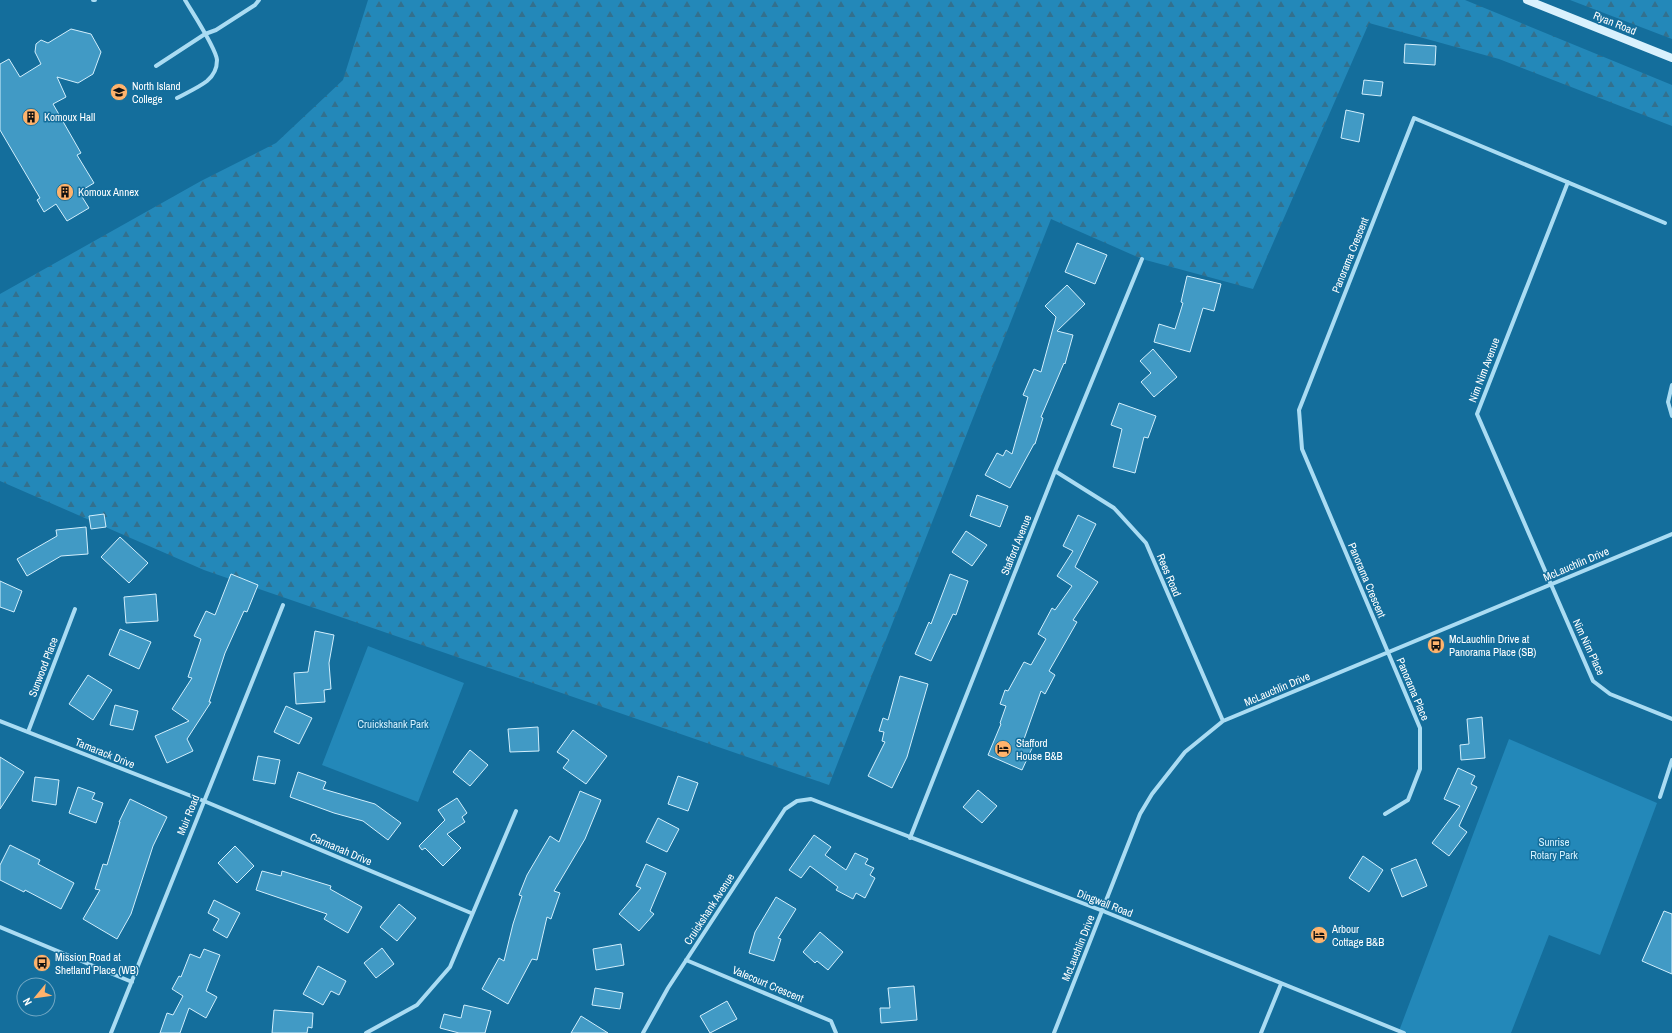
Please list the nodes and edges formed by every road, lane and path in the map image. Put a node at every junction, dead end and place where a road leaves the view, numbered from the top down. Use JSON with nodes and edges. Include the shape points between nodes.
{"nodes":[{"id":1,"x":185,"y":0,"type":"edge"},
{"id":2,"x":259,"y":0,"type":"edge"},
{"id":3,"x":1527,"y":0,"type":"edge"},
{"id":4,"x":205,"y":34,"type":"junction"},
{"id":5,"x":1672,"y":58,"type":"edge"},
{"id":6,"x":156,"y":66,"type":"dead end"},
{"id":7,"x":177,"y":98,"type":"dead end"},
{"id":8,"x":1568,"y":182,"type":"junction"},
{"id":9,"x":1665,"y":223,"type":"dead end"},
{"id":10,"x":1142,"y":259,"type":"dead end"},
{"id":11,"x":1672,"y":385,"type":"edge"},
{"id":12,"x":1672,"y":416,"type":"edge"},
{"id":13,"x":1055,"y":471,"type":"junction"},
{"id":14,"x":1672,"y":534,"type":"edge"},
{"id":15,"x":1550,"y":584,"type":"junction"},
{"id":16,"x":283,"y":605,"type":"dead end"},
{"id":17,"x":75,"y":610,"type":"dead end"},
{"id":18,"x":1388,"y":652,"type":"junction"},
{"id":19,"x":1672,"y":719,"type":"edge"},
{"id":20,"x":0,"y":720,"type":"edge"},
{"id":21,"x":1223,"y":721,"type":"junction"},
{"id":22,"x":28,"y":732,"type":"junction"},
{"id":23,"x":1672,"y":760,"type":"edge"},
{"id":24,"x":1660,"y":797,"type":"dead end"},
{"id":25,"x":204,"y":801,"type":"junction"},
{"id":26,"x":797,"y":801,"type":"joint"},
{"id":27,"x":516,"y":811,"type":"dead end"},
{"id":28,"x":1385,"y":814,"type":"dead end"},
{"id":29,"x":910,"y":838,"type":"junction"},
{"id":30,"x":1103,"y":911,"type":"junction"},
{"id":31,"x":471,"y":913,"type":"junction"},
{"id":32,"x":0,"y":927,"type":"edge"},
{"id":33,"x":686,"y":960,"type":"junction"},
{"id":34,"x":132,"y":982,"type":"junction"},
{"id":35,"x":1281,"y":984,"type":"junction"},
{"id":36,"x":111,"y":1033,"type":"edge"},
{"id":37,"x":366,"y":1033,"type":"edge"},
{"id":38,"x":643,"y":1033,"type":"edge"},
{"id":39,"x":836,"y":1033,"type":"edge"},
{"id":40,"x":1054,"y":1033,"type":"edge"},
{"id":41,"x":1261,"y":1033,"type":"edge"},
{"id":42,"x":1404,"y":1033,"type":"edge"}],
"edges":[{"from":1,"to":4,"type":"street"},
{"from":2,"to":4,"type":"street","via":[[216,30]]},
{"from":3,"to":5,"type":"main road","name":"Ryan Road"},
{"from":4,"to":6,"type":"street"},
{"from":4,"to":7,"type":"street","via":[[217,58],[213,74],[206,82]]},
{"from":8,"to":9,"type":"street","name":"Panorama Crescent"},
{"from":8,"to":15,"type":"street","name":"Nim Nim Avenue","via":[[1476,414]]},
{"from":8,"to":18,"type":"street","name":"Panorama Crescent","via":[[1414,118],[1299,410],[1302,449]]},
{"from":10,"to":13,"type":"street","name":"Stafford Avenue"},
{"from":11,"to":12,"type":"street","via":[[1668,402]]},
{"from":13,"to":21,"type":"street","name":"Rees Road","via":[[1114,508],[1146,543]]},
{"from":13,"to":29,"type":"street","name":"Stafford Avenue"},
{"from":14,"to":15,"type":"street","name":"McLauchlin Drive"},
{"from":15,"to":18,"type":"street","name":"McLauchlin Drive"},
{"from":15,"to":19,"type":"street","name":"Nim Nim Place","via":[[1593,681],[1610,694]]},
{"from":16,"to":25,"type":"street","name":"Muir Road"},
{"from":17,"to":22,"type":"street","name":"Sunwood Place"},
{"from":18,"to":21,"type":"street","name":"McLauchlin Drive"},
{"from":18,"to":28,"type":"street","name":"Panorama Place","via":[[1420,728],[1420,770],[1408,800]]},
{"from":20,"to":22,"type":"street","name":"Tamarack Drive"},
{"from":21,"to":30,"type":"street","name":"McLauchlin Drive","via":[[1185,752],[1148,801],[1140,814]]},
{"from":22,"to":25,"type":"street","name":"Tamarack Drive"},
{"from":23,"to":24,"type":"street"},
{"from":25,"to":31,"type":"street","name":"Carmanah Drive"},
{"from":25,"to":34,"type":"street","name":"Muir Road"},
{"from":26,"to":29,"type":"street","name":"Dingwall Road","via":[[811,799]]},
{"from":26,"to":33,"type":"street","name":"Cruickshank Avenue","via":[[785,809]]},
{"from":27,"to":31,"type":"street"},
{"from":29,"to":30,"type":"street","name":"Dingwall Road"},
{"from":30,"to":35,"type":"street","name":"Dingwall Road"},
{"from":30,"to":40,"type":"street","name":"McLauchlin Drive"},
{"from":31,"to":37,"type":"street","via":[[450,967],[422,1000]]},
{"from":32,"to":34,"type":"street"},
{"from":33,"to":38,"type":"street","name":"Cruickshank Avenue"},
{"from":33,"to":39,"type":"street","name":"Valecourt Crescent","via":[[831,1021]]},
{"from":34,"to":36,"type":"street","name":"Muir Road"},
{"from":35,"to":41,"type":"street"},
{"from":35,"to":42,"type":"street","name":"Dingwall Road"}]}
